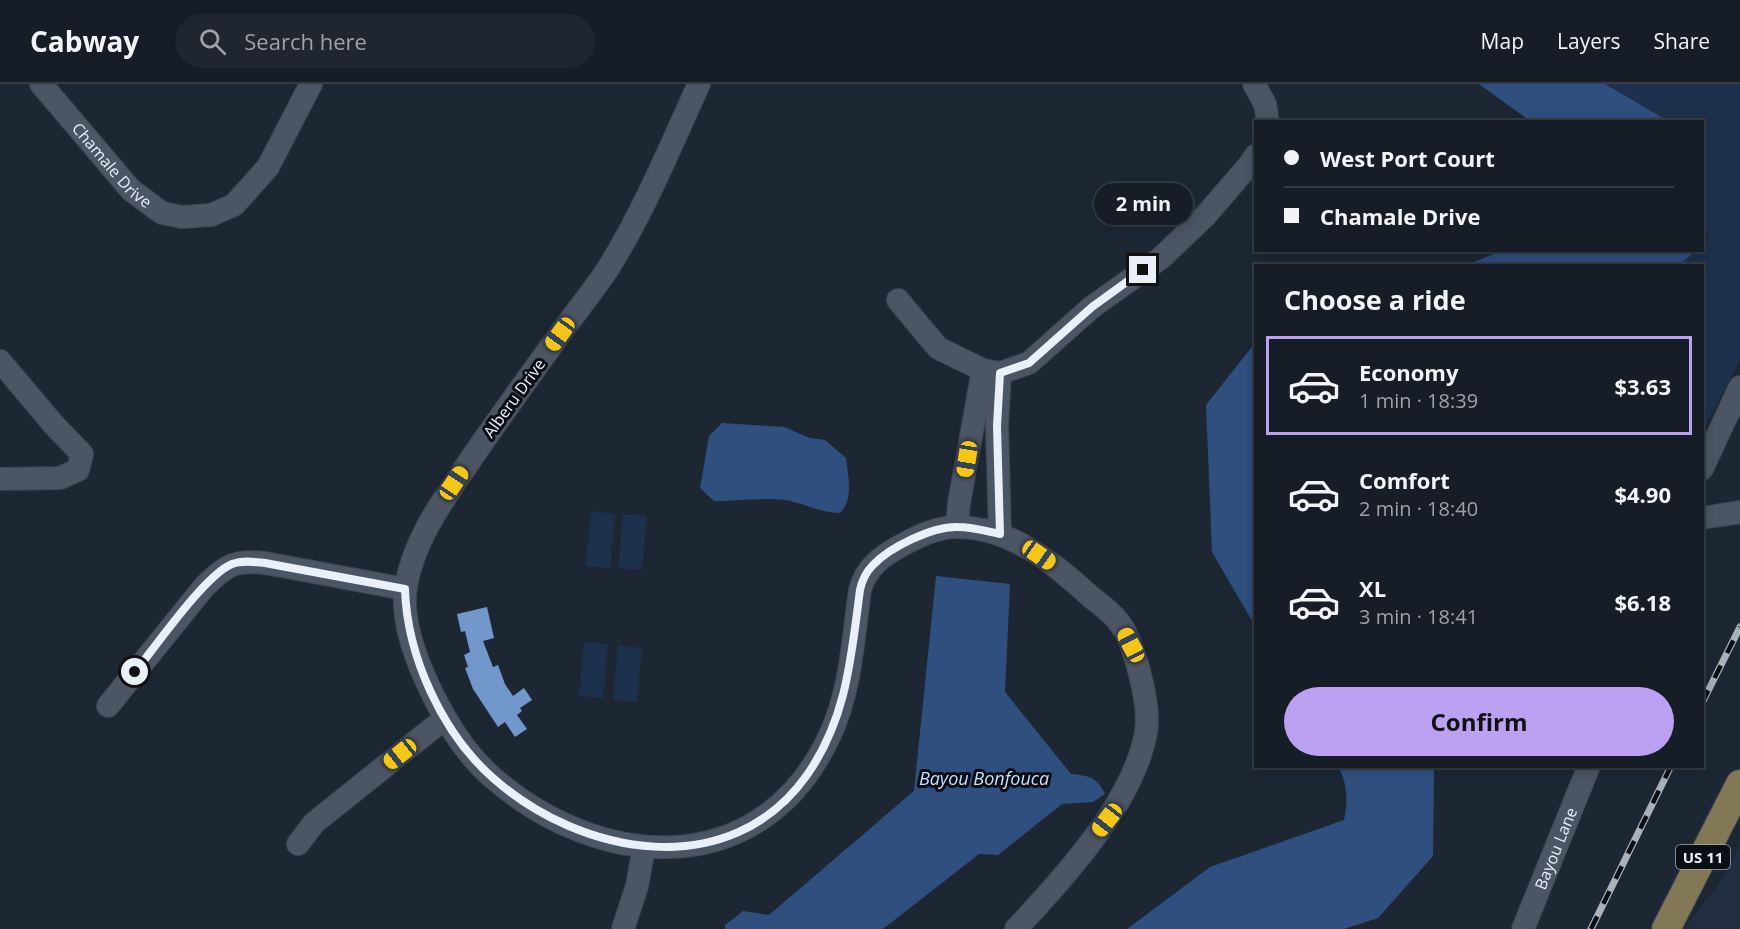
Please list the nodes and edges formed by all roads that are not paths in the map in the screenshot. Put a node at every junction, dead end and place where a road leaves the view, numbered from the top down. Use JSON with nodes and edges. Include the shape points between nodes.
{"nodes":[{"id":1,"x":41,"y":84,"type":"edge"},
{"id":2,"x":311,"y":84,"type":"edge"},
{"id":3,"x":699,"y":84,"type":"edge"},
{"id":4,"x":1254,"y":84,"type":"edge"},
{"id":5,"x":1268,"y":120,"type":"edge"},
{"id":6,"x":1254,"y":158,"type":"edge"},
{"id":7,"x":898,"y":300,"type":"dead end"},
{"id":8,"x":0,"y":361,"type":"edge"},
{"id":9,"x":992,"y":371,"type":"junction"},
{"id":10,"x":1740,"y":387,"type":"edge"},
{"id":11,"x":1704,"y":465,"type":"edge"},
{"id":12,"x":0,"y":479,"type":"edge"},
{"id":13,"x":1740,"y":512,"type":"edge"},
{"id":14,"x":1704,"y":518,"type":"edge"},
{"id":15,"x":967,"y":528,"type":"junction"},
{"id":16,"x":1000,"y":534,"type":"junction"},
{"id":17,"x":405,"y":589,"type":"junction"},
{"id":18,"x":108,"y":706,"type":"dead end"},
{"id":19,"x":446,"y":720,"type":"junction"},
{"id":20,"x":1588,"y":768,"type":"edge"},
{"id":21,"x":1737,"y":796,"type":"edge"},
{"id":22,"x":298,"y":844,"type":"dead end"},
{"id":23,"x":644,"y":847,"type":"junction"},
{"id":24,"x":623,"y":929,"type":"edge"},
{"id":25,"x":1016,"y":929,"type":"edge"},
{"id":26,"x":1522,"y":929,"type":"edge"},
{"id":27,"x":1666,"y":929,"type":"edge"}],
"edges":[{"from":1,"to":2,"type":"street","name":"Chamale Drive","via":[[131,190],[162,213],[182,217],[211,215],[234,205],[268,167]]},
{"from":3,"to":17,"type":"street","name":"Alberu Drive","via":[[640,211],[609,267],[482,442],[428,524]]},
{"from":4,"to":5,"type":"street","via":[[1265,104]]},
{"from":6,"to":9,"type":"street","via":[[1206,215],[1161,258],[1092,307],[1029,363]]},
{"from":7,"to":9,"type":"street","via":[[938,348]]},
{"from":8,"to":12,"type":"street","via":[[82,454],[69,474]]},
{"from":9,"to":15,"type":"street","via":[[959,503]]},
{"from":9,"to":16,"type":"street"},
{"from":10,"to":11,"type":"street"},
{"from":13,"to":14,"type":"street"},
{"from":15,"to":16,"type":"street"},
{"from":15,"to":23,"type":"street","via":[[920,535],[867,571],[860,590],[849,672],[835,722],[807,776],[786,799],[762,820],[723,839],[672,848]]},
{"from":16,"to":25,"type":"street","via":[[1067,575],[1118,621],[1131,645],[1142,682],[1147,720],[1141,752],[1107,820],[1050,893]]},
{"from":17,"to":18,"type":"street","via":[[274,564],[234,563],[204,587]]},
{"from":17,"to":19,"type":"street","via":[[410,635],[420,668]]},
{"from":19,"to":22,"type":"street","via":[[314,822]]},
{"from":19,"to":23,"type":"street","via":[[493,778],[526,802],[583,831]]},
{"from":20,"to":26,"type":"street","name":"Bayou Lane"},
{"from":21,"to":27,"type":"main road","number":"US 11"},
{"from":23,"to":24,"type":"street","via":[[638,886]]}]}
